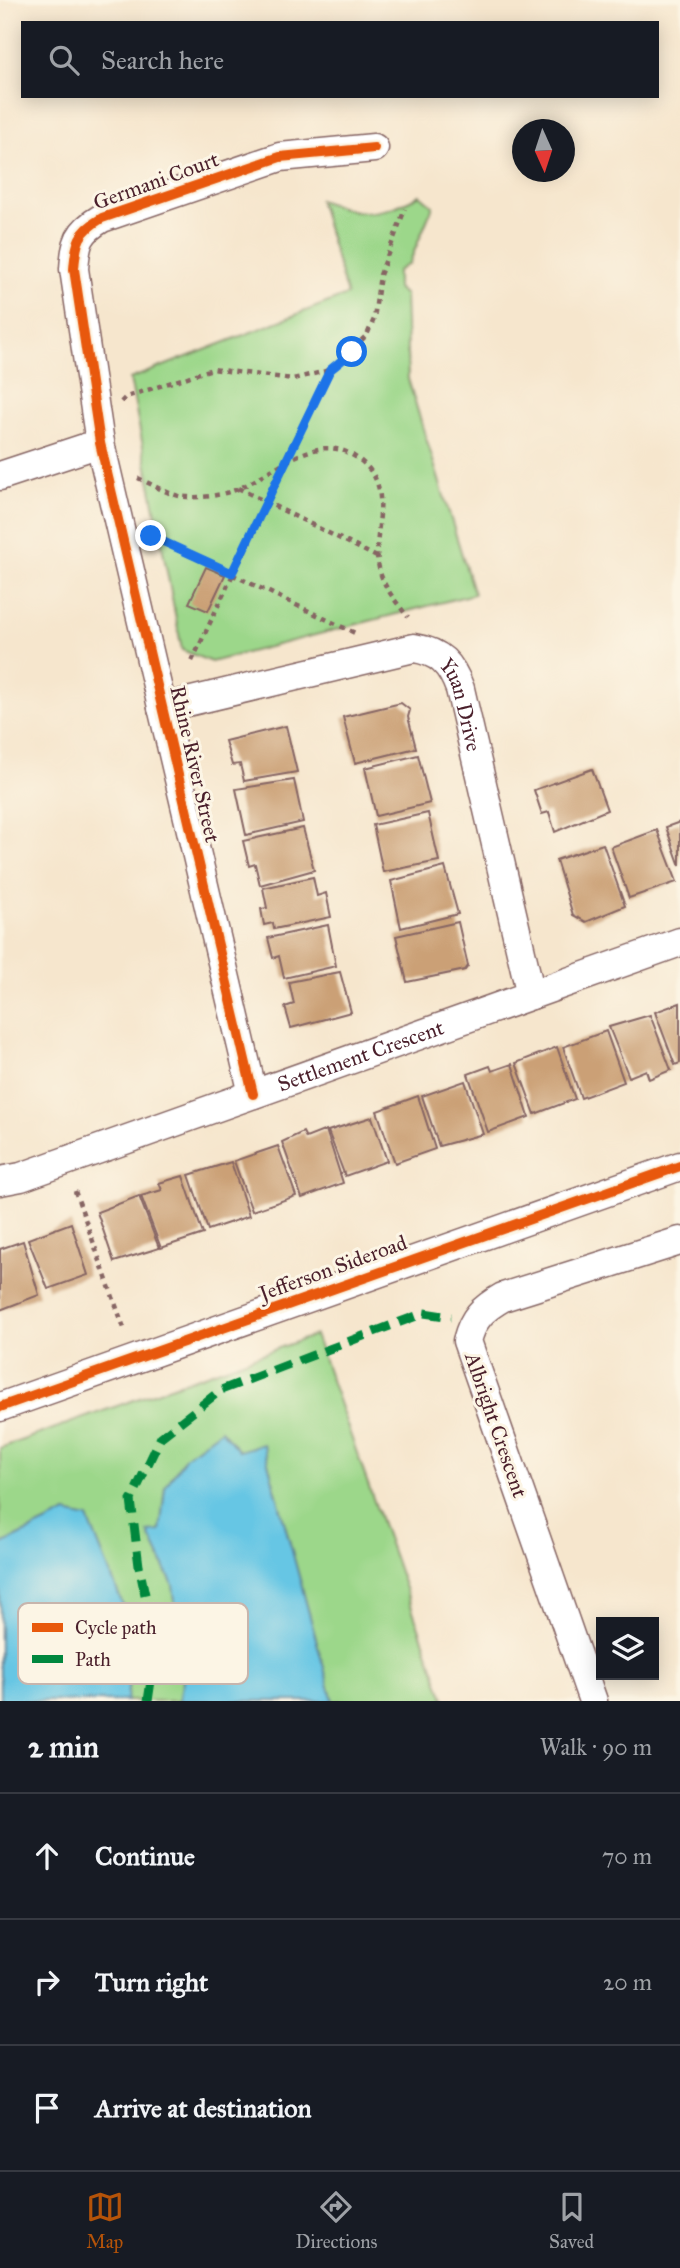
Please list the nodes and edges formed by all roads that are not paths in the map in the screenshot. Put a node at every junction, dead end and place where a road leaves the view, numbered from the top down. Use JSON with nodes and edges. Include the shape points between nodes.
{"nodes":[{"id":1,"x":373,"y":148,"type":"dead end"},
{"id":2,"x":100,"y":443,"type":"junction"},
{"id":3,"x":0,"y":475,"type":"edge"},
{"id":4,"x":162,"y":708,"type":"junction"},
{"id":5,"x":680,"y":942,"type":"edge"},
{"id":6,"x":531,"y":995,"type":"junction"},
{"id":7,"x":253,"y":1094,"type":"junction"},
{"id":8,"x":680,"y":1167,"type":"edge"},
{"id":9,"x":0,"y":1181,"type":"edge"},
{"id":10,"x":680,"y":1241,"type":"edge"},
{"id":11,"x":0,"y":1407,"type":"edge"},
{"id":12,"x":593,"y":1701,"type":"edge"}],
"edges":[{"from":1,"to":2,"type":"street","name":"Germani Court","via":[[280,158],[102,218],[86,228],[76,246],[74,269]]},
{"from":2,"to":3,"type":"street"},
{"from":2,"to":4,"type":"street","name":"Rhine River Street"},
{"from":4,"to":6,"type":"street","name":"Yuan Drive","via":[[414,649],[432,651],[445,659],[460,689]]},
{"from":4,"to":7,"type":"street","name":"Rhine River Street"},
{"from":5,"to":6,"type":"street","name":"Settlement Crescent"},
{"from":6,"to":7,"type":"street","name":"Settlement Crescent"},
{"from":7,"to":9,"type":"street","name":"Settlement Crescent"},
{"from":8,"to":11,"type":"street","name":"Jefferson Sideroad"},
{"from":10,"to":12,"type":"street","name":"Albright Crescent","via":[[503,1297],[472,1322],[467,1341]]}]}
